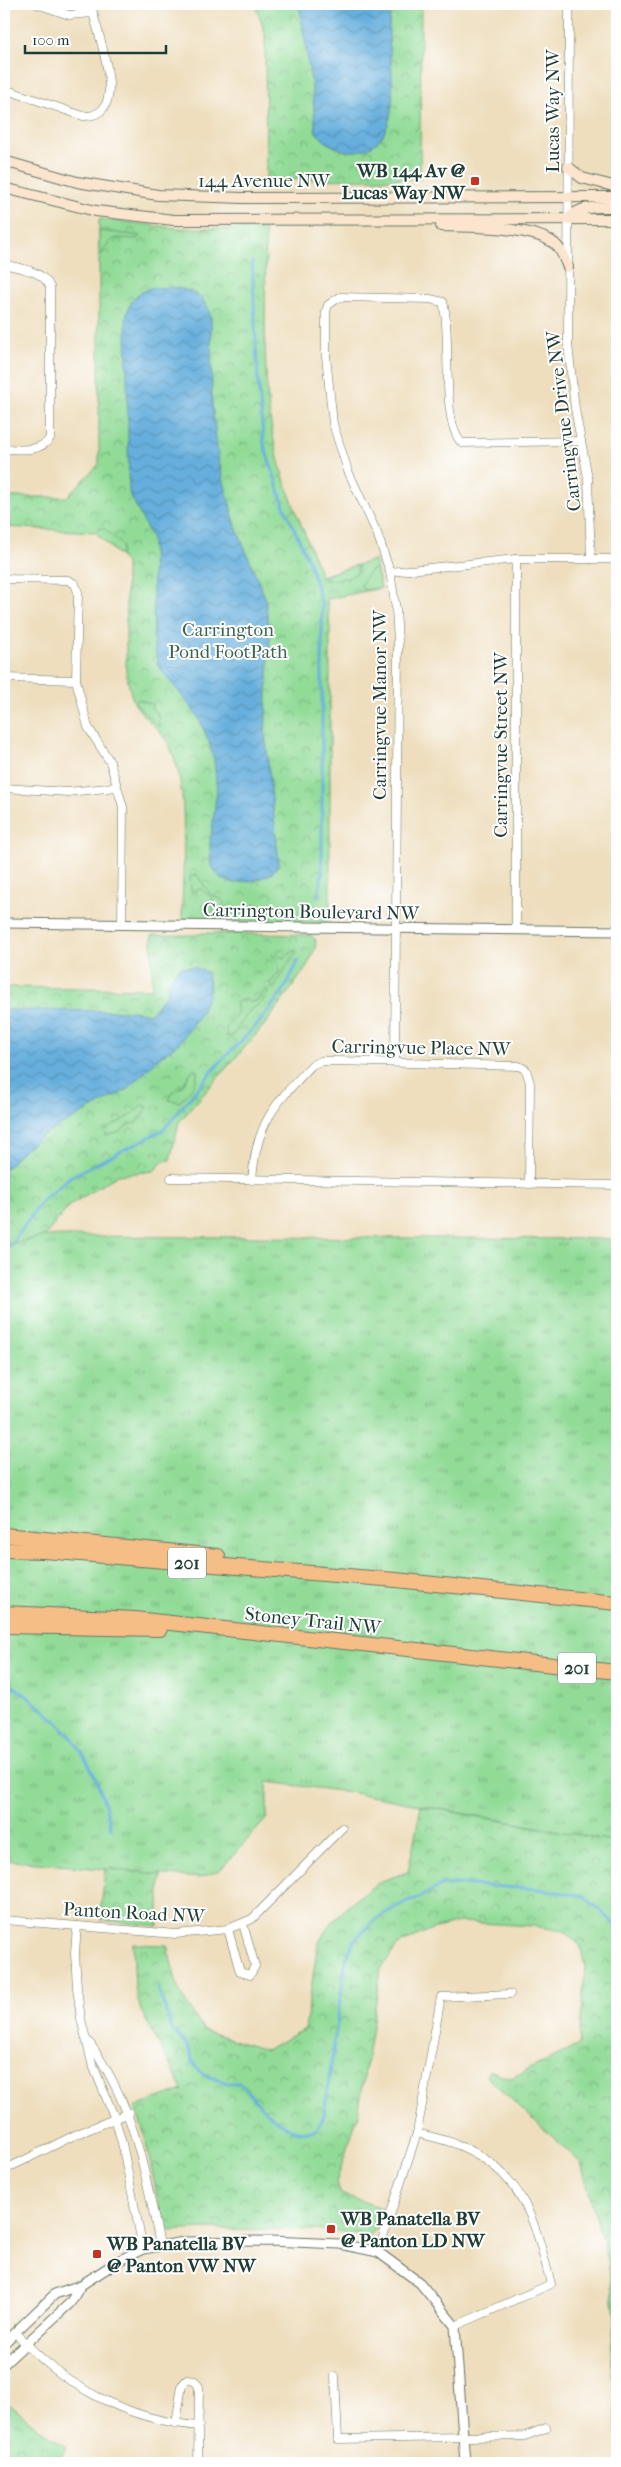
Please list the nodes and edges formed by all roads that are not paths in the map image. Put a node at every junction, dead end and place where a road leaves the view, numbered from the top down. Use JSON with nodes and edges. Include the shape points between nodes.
{"nodes":[{"id":1,"x":37,"y":4,"type":"edge"},
{"id":2,"x":91,"y":4,"type":"edge"},
{"id":3,"x":569,"y":4,"type":"edge"},
{"id":4,"x":93,"y":13,"type":"junction"},
{"id":5,"x":4,"y":89,"type":"edge"},
{"id":6,"x":4,"y":161,"type":"edge"},
{"id":7,"x":568,"y":167,"type":"junction"},
{"id":8,"x":617,"y":187,"type":"edge"},
{"id":9,"x":4,"y":188,"type":"edge"},
{"id":10,"x":568,"y":197,"type":"junction"},
{"id":11,"x":617,"y":197,"type":"edge"},
{"id":12,"x":617,"y":206,"type":"edge"},
{"id":13,"x":568,"y":219,"type":"junction"},
{"id":14,"x":617,"y":219,"type":"edge"},
{"id":15,"x":386,"y":220,"type":"junction"},
{"id":16,"x":4,"y":264,"type":"edge"},
{"id":17,"x":568,"y":267,"type":"junction"},
{"id":18,"x":581,"y":441,"type":"junction"},
{"id":19,"x":4,"y":449,"type":"edge"},
{"id":20,"x":591,"y":559,"type":"junction"},
{"id":21,"x":617,"y":559,"type":"edge"},
{"id":22,"x":516,"y":560,"type":"junction"},
{"id":23,"x":390,"y":572,"type":"junction"},
{"id":24,"x":4,"y":579,"type":"edge"},
{"id":25,"x":4,"y":678,"type":"edge"},
{"id":26,"x":76,"y":680,"type":"junction"},
{"id":27,"x":117,"y":786,"type":"junction"},
{"id":28,"x":4,"y":788,"type":"edge"},
{"id":29,"x":4,"y":923,"type":"edge"},
{"id":30,"x":122,"y":924,"type":"junction"},
{"id":31,"x":395,"y":929,"type":"junction"},
{"id":32,"x":516,"y":930,"type":"junction"},
{"id":33,"x":617,"y":930,"type":"edge"},
{"id":34,"x":395,"y":1062,"type":"junction"},
{"id":35,"x":172,"y":1178,"type":"dead end"},
{"id":36,"x":252,"y":1180,"type":"junction"},
{"id":37,"x":529,"y":1184,"type":"junction"},
{"id":38,"x":617,"y":1185,"type":"edge"},
{"id":39,"x":4,"y":1536,"type":"edge"},
{"id":40,"x":4,"y":1550,"type":"edge"},
{"id":41,"x":369,"y":1579,"type":"junction"},
{"id":42,"x":617,"y":1602,"type":"edge"},
{"id":43,"x":4,"y":1613,"type":"edge"},
{"id":44,"x":4,"y":1626,"type":"edge"},
{"id":45,"x":208,"y":1628,"type":"junction"},
{"id":46,"x":617,"y":1674,"type":"edge"},
{"id":47,"x":342,"y":1828,"type":"dead end"},
{"id":48,"x":4,"y":1920,"type":"edge"},
{"id":49,"x":243,"y":1924,"type":"junction"},
{"id":50,"x":78,"y":1926,"type":"junction"},
{"id":51,"x":228,"y":1929,"type":"junction"},
{"id":52,"x":510,"y":1994,"type":"dead end"},
{"id":53,"x":88,"y":2040,"type":"junction"},
{"id":54,"x":128,"y":2113,"type":"junction"},
{"id":55,"x":115,"y":2119,"type":"junction"},
{"id":56,"x":417,"y":2133,"type":"junction"},
{"id":57,"x":5,"y":2167,"type":"edge"},
{"id":58,"x":160,"y":2245,"type":"junction"},
{"id":59,"x":143,"y":2249,"type":"junction"},
{"id":60,"x":378,"y":2252,"type":"junction"},
{"id":61,"x":81,"y":2285,"type":"junction"},
{"id":62,"x":455,"y":2326,"type":"junction"},
{"id":63,"x":15,"y":2332,"type":"junction"},
{"id":64,"x":4,"y":2343,"type":"edge"},
{"id":65,"x":26,"y":2344,"type":"junction"},
{"id":66,"x":4,"y":2364,"type":"edge"},
{"id":67,"x":335,"y":2376,"type":"dead end"},
{"id":68,"x":176,"y":2424,"type":"junction"},
{"id":69,"x":198,"y":2426,"type":"junction"},
{"id":70,"x":546,"y":2428,"type":"dead end"},
{"id":71,"x":463,"y":2439,"type":"junction"},
{"id":72,"x":198,"y":2463,"type":"edge"},
{"id":73,"x":465,"y":2463,"type":"edge"}],
"edges":[{"from":1,"to":4,"type":"street","via":[[69,15]]},
{"from":2,"to":4,"type":"street"},
{"from":3,"to":7,"type":"street","name":"Lucas Way NW"},
{"from":4,"to":5,"type":"street","via":[[109,82],[109,99],[102,110],[91,117],[83,116]]},
{"from":6,"to":10,"type":"main road","name":"144 Avenue NW","via":[[78,182],[158,195],[243,198]]},
{"from":7,"to":8,"type":"main road","via":[[582,178]]},
{"from":7,"to":10,"type":"street","name":"Lucas Way NW"},
{"from":9,"to":15,"type":"main road","via":[[96,211],[174,220]]},
{"from":10,"to":11,"type":"main road","name":"144 Avenue NW"},
{"from":10,"to":13,"type":"street","name":"Lucas Way NW"},
{"from":12,"to":13,"type":"main road","via":[[587,208]]},
{"from":13,"to":14,"type":"main road"},
{"from":13,"to":15,"type":"main road"},
{"from":13,"to":17,"type":"street","name":"Carringvue Drive NW"},
{"from":15,"to":17,"type":"main road","via":[[414,226],[471,227],[543,236],[556,245]]},
{"from":16,"to":19,"type":"street","via":[[41,275],[50,287],[50,438],[37,448]]},
{"from":17,"to":18,"type":"street","name":"Carringvue Drive NW","via":[[570,364]]},
{"from":18,"to":20,"type":"street","name":"Carringvue Drive NW","via":[[590,497]]},
{"from":18,"to":23,"type":"street","name":"Carringvue Manor NW","via":[[462,443],[455,434],[450,404],[443,302],[430,299],[334,299],[326,312],[328,379],[334,424],[348,471],[377,533]]},
{"from":20,"to":21,"type":"street"},
{"from":20,"to":22,"type":"street"},
{"from":22,"to":23,"type":"street"},
{"from":22,"to":32,"type":"street","name":"Carringvue Street NW"},
{"from":23,"to":31,"type":"street","name":"Carringvue Manor NW","via":[[398,642]]},
{"from":24,"to":26,"type":"street","via":[[68,580],[75,584],[78,592]]},
{"from":25,"to":26,"type":"street"},
{"from":26,"to":27,"type":"street","via":[[88,727],[110,762]]},
{"from":27,"to":28,"type":"street","via":[[68,792]]},
{"from":27,"to":30,"type":"street","via":[[123,807]]},
{"from":29,"to":30,"type":"street","name":"Carrington Boulevard NW"},
{"from":30,"to":31,"type":"street","name":"Carrington Boulevard NW"},
{"from":31,"to":32,"type":"street","name":"Carrington Boulevard NW"},
{"from":31,"to":34,"type":"street","name":"Carringvue Manor NW"},
{"from":32,"to":33,"type":"street","name":"Carrington Boulevard NW"},
{"from":34,"to":36,"type":"street","name":"Carringvue Place NW","via":[[321,1061],[312,1065],[265,1121],[257,1142]]},
{"from":34,"to":37,"type":"street","name":"Carringvue Place NW","via":[[511,1064],[526,1070],[530,1088]]},
{"from":35,"to":36,"type":"street"},
{"from":36,"to":37,"type":"street"},
{"from":37,"to":38,"type":"street"},
{"from":39,"to":41,"type":"highway","via":[[307,1566]]},
{"from":40,"to":41,"type":"highway","number":"201"},
{"from":41,"to":42,"type":"highway","number":"201"},
{"from":43,"to":45,"type":"highway","name":"Stoney Trail NW","number":"201","via":[[135,1619]]},
{"from":44,"to":45,"type":"highway","via":[[154,1630]]},
{"from":45,"to":46,"type":"highway","name":"Stoney Trail NW","number":"201"},
{"from":47,"to":49,"type":"street","name":"Panton Road NW"},
{"from":48,"to":50,"type":"street","name":"Panton Road NW"},
{"from":49,"to":51,"type":"street","name":"Panton Road NW"},
{"from":49,"to":51,"type":"street","via":[[255,1966],[250,1975],[240,1972]]},
{"from":50,"to":51,"type":"street","name":"Panton Road NW","via":[[176,1934]]},
{"from":50,"to":53,"type":"street","via":[[76,1988]]},
{"from":52,"to":56,"type":"street","via":[[441,1997]]},
{"from":53,"to":54,"type":"street","via":[[113,2080]]},
{"from":53,"to":55,"type":"street","via":[[92,2063]]},
{"from":54,"to":55,"type":"street"},
{"from":54,"to":58,"type":"street"},
{"from":55,"to":57,"type":"street"},
{"from":55,"to":59,"type":"street"},
{"from":56,"to":60,"type":"street"},
{"from":56,"to":62,"type":"street","via":[[461,2146],[500,2170],[525,2200],[540,2239],[551,2284]]},
{"from":58,"to":59,"type":"street"},
{"from":58,"to":60,"type":"street","via":[[270,2241],[340,2244]]},
{"from":59,"to":61,"type":"street"},
{"from":60,"to":62,"type":"street","via":[[420,2283]]},
{"from":61,"to":63,"type":"street","via":[[56,2294]]},
{"from":61,"to":65,"type":"street","via":[[70,2303]]},
{"from":62,"to":71,"type":"street"},
{"from":63,"to":64,"type":"street"},
{"from":63,"to":65,"type":"street"},
{"from":65,"to":66,"type":"street"},
{"from":65,"to":68,"type":"street","via":[[83,2391],[125,2410]]},
{"from":67,"to":71,"type":"street","via":[[338,2439]]},
{"from":68,"to":69,"type":"street"},
{"from":68,"to":69,"type":"street","via":[[182,2386],[191,2380],[199,2387]]},
{"from":69,"to":72,"type":"street"},
{"from":70,"to":71,"type":"street","via":[[525,2436]]},
{"from":71,"to":73,"type":"street"}]}
